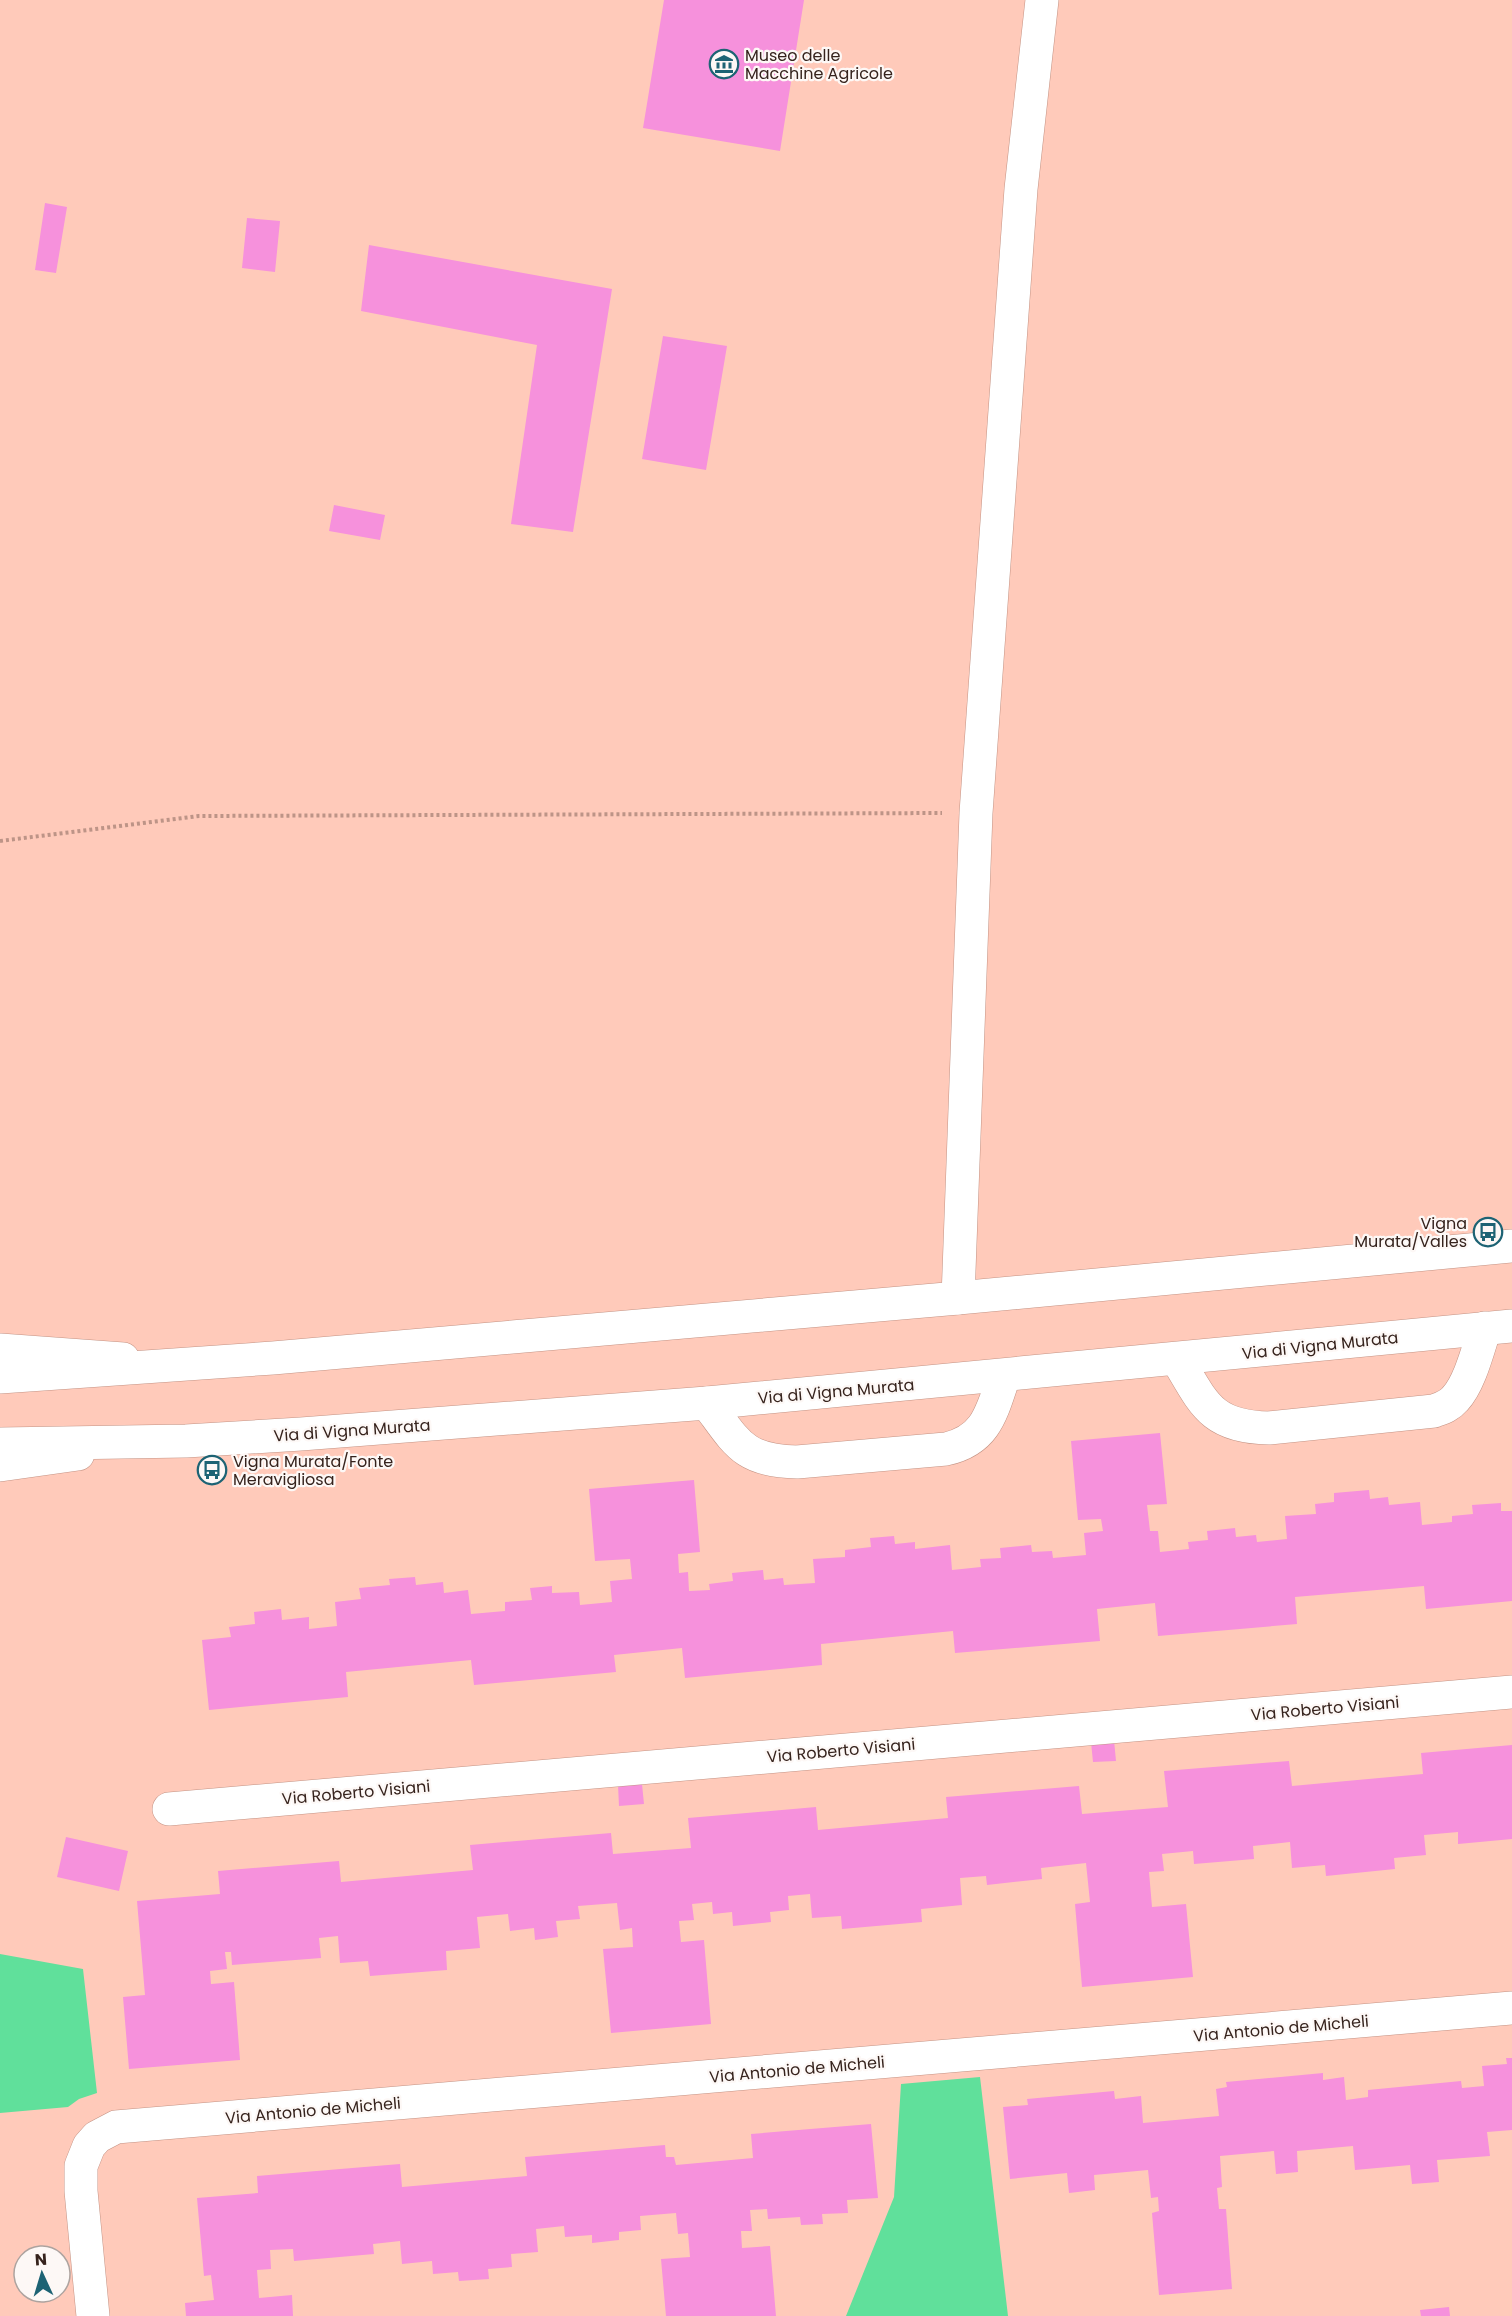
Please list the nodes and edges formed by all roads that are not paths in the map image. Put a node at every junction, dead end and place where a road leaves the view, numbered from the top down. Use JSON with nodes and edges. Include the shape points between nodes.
{"nodes":[{"id":1,"x":1042,"y":0,"type":"edge"},
{"id":2,"x":1512,"y":1246,"type":"edge"},
{"id":3,"x":958,"y":1298,"type":"junction"},
{"id":4,"x":1499,"y":1327,"type":"edge"},
{"id":5,"x":0,"y":1350,"type":"edge"},
{"id":6,"x":1177,"y":1359,"type":"junction"},
{"id":7,"x":179,"y":1365,"type":"junction"},
{"id":8,"x":1004,"y":1376,"type":"junction"},
{"id":9,"x":0,"y":1377,"type":"edge"},
{"id":10,"x":707,"y":1403,"type":"junction"},
{"id":11,"x":159,"y":1442,"type":"junction"},
{"id":12,"x":0,"y":1444,"type":"edge"},
{"id":13,"x":0,"y":1465,"type":"edge"},
{"id":14,"x":1512,"y":1692,"type":"edge"},
{"id":15,"x":169,"y":1809,"type":"dead end"},
{"id":16,"x":1512,"y":2008,"type":"edge"},
{"id":17,"x":93,"y":2316,"type":"edge"}],
"edges":[{"from":1,"to":3,"type":"street","via":[[1021,189],[976,813]]},
{"from":2,"to":3,"type":"street"},
{"from":3,"to":7,"type":"street"},
{"from":4,"to":6,"type":"street","name":"Via di Vigna Murata"},
{"from":4,"to":6,"type":"street","via":[[1456,1398],[1446,1406],[1434,1411],[1269,1428],[1245,1427],[1216,1414],[1202,1400]]},
{"from":5,"to":7,"type":"street"},
{"from":6,"to":8,"type":"street","name":"Via di Vigna Murata"},
{"from":7,"to":9,"type":"street"},
{"from":8,"to":10,"type":"street","name":"Via di Vigna Murata"},
{"from":8,"to":10,"type":"street","via":[[989,1418],[977,1434],[962,1445],[946,1449],[776,1461],[746,1451]]},
{"from":10,"to":11,"type":"street","name":"Via di Vigna Murata"},
{"from":11,"to":12,"type":"street","name":"Via di Vigna Murata"},
{"from":11,"to":13,"type":"street","name":"Via di Vigna Murata"},
{"from":14,"to":15,"type":"street","name":"Via Roberto Visiani"},
{"from":16,"to":17,"type":"street","name":"Via Antonio de Micheli","via":[[107,2130],[89,2146],[81,2166]]}]}
